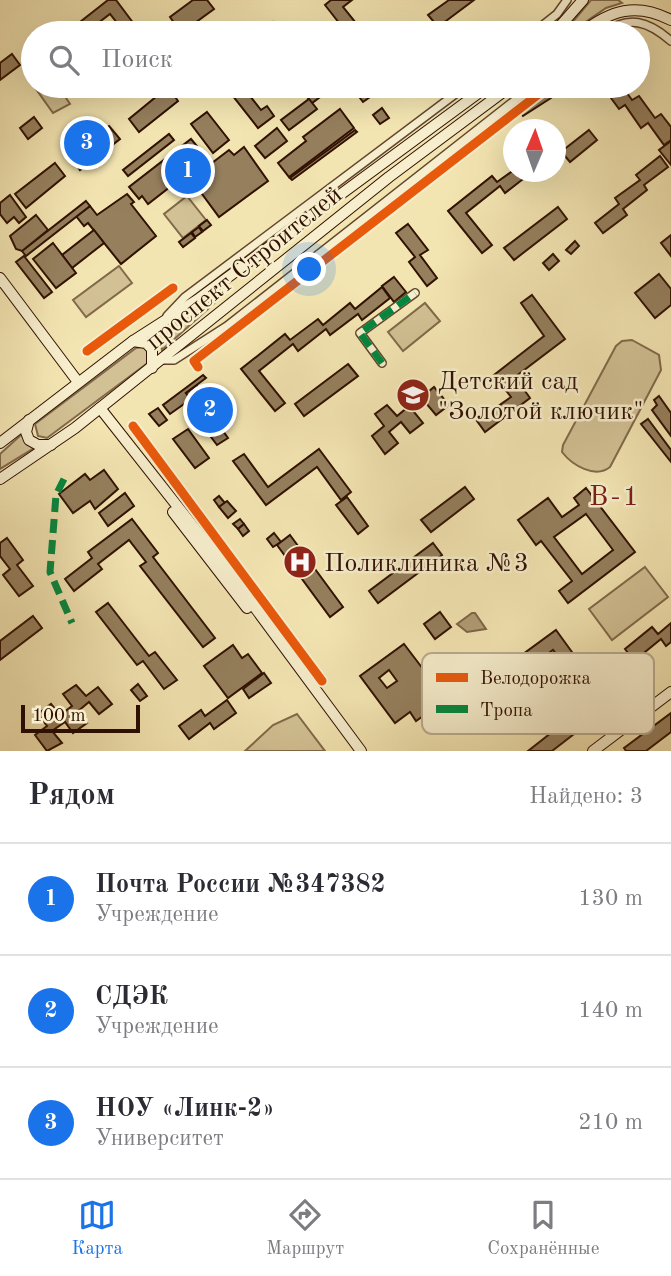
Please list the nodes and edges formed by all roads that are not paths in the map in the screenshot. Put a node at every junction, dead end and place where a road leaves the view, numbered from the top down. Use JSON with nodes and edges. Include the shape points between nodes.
{"nodes":[{"id":1,"x":583,"y":0,"type":"edge"},
{"id":2,"x":629,"y":0,"type":"edge"},
{"id":3,"x":567,"y":1,"type":"edge"},
{"id":4,"x":671,"y":9,"type":"edge"},
{"id":5,"x":650,"y":10,"type":"junction"},
{"id":6,"x":671,"y":20,"type":"edge"},
{"id":7,"x":548,"y":21,"type":"edge"},
{"id":8,"x":565,"y":21,"type":"edge"},
{"id":9,"x":597,"y":21,"type":"edge"},
{"id":10,"x":650,"y":25,"type":"edge"},
{"id":11,"x":671,"y":40,"type":"edge"},
{"id":12,"x":450,"y":98,"type":"edge"},
{"id":13,"x":472,"y":98,"type":"edge"},
{"id":14,"x":495,"y":98,"type":"edge"},
{"id":15,"x":518,"y":98,"type":"edge"},
{"id":16,"x":0,"y":278,"type":"edge"},
{"id":17,"x":0,"y":288,"type":"edge"},
{"id":18,"x":415,"y":293,"type":"dead end"},
{"id":19,"x":160,"y":323,"type":"junction"},
{"id":20,"x":133,"y":341,"type":"junction"},
{"id":21,"x":161,"y":360,"type":"junction"},
{"id":22,"x":383,"y":363,"type":"dead end"},
{"id":23,"x":152,"y":368,"type":"junction"},
{"id":24,"x":75,"y":384,"type":"junction"},
{"id":25,"x":98,"y":410,"type":"junction"},
{"id":26,"x":29,"y":419,"type":"junction"},
{"id":27,"x":0,"y":443,"type":"edge"},
{"id":28,"x":52,"y":445,"type":"junction"},
{"id":29,"x":10,"y":473,"type":"junction"},
{"id":30,"x":0,"y":479,"type":"edge"},
{"id":31,"x":0,"y":484,"type":"edge"},
{"id":32,"x":289,"y":659,"type":"junction"},
{"id":33,"x":671,"y":692,"type":"edge"},
{"id":34,"x":654,"y":705,"type":"edge"},
{"id":35,"x":615,"y":734,"type":"edge"},
{"id":36,"x":354,"y":751,"type":"edge"},
{"id":37,"x":361,"y":751,"type":"edge"},
{"id":38,"x":593,"y":751,"type":"edge"}],
"edges":[{"from":1,"to":8,"type":"main road"},
{"from":2,"to":5,"type":"main road"},
{"from":3,"to":7,"type":"street"},
{"from":4,"to":5,"type":"main road"},
{"from":5,"to":6,"type":"main road"},
{"from":5,"to":9,"type":"main road","via":[[627,8]]},
{"from":10,"to":11,"type":"street"},
{"from":12,"to":19,"type":"street","via":[[185,297]]},
{"from":13,"to":19,"type":"main road","name":"проспект Строителей"},
{"from":14,"to":21,"type":"main road","name":"проспект Строителей"},
{"from":15,"to":21,"type":"street","via":[[227,326],[174,360]]},
{"from":16,"to":24,"type":"main road"},
{"from":17,"to":24,"type":"main road"},
{"from":18,"to":22,"type":"street","via":[[360,333]]},
{"from":19,"to":20,"type":"main road","name":"проспект Строителей"},
{"from":20,"to":23,"type":"main road","via":[[152,349]]},
{"from":20,"to":24,"type":"main road","name":"проспект Строителей"},
{"from":21,"to":23,"type":"main road","name":"проспект Строителей"},
{"from":23,"to":25,"type":"main road","name":"проспект Строителей"},
{"from":24,"to":26,"type":"main road","name":"проспект Строителей"},
{"from":25,"to":28,"type":"main road","name":"проспект Строителей"},
{"from":25,"to":32,"type":"main road"},
{"from":26,"to":27,"type":"main road","name":"проспект Строителей"},
{"from":26,"to":28,"type":"main road","via":[[29,440]]},
{"from":28,"to":29,"type":"main road","name":"проспект Строителей"},
{"from":29,"to":30,"type":"main road","name":"проспект Строителей"},
{"from":29,"to":31,"type":"street"},
{"from":32,"to":36,"type":"main road"},
{"from":32,"to":37,"type":"main road"},
{"from":33,"to":34,"type":"main road"},
{"from":35,"to":38,"type":"main road"}]}
